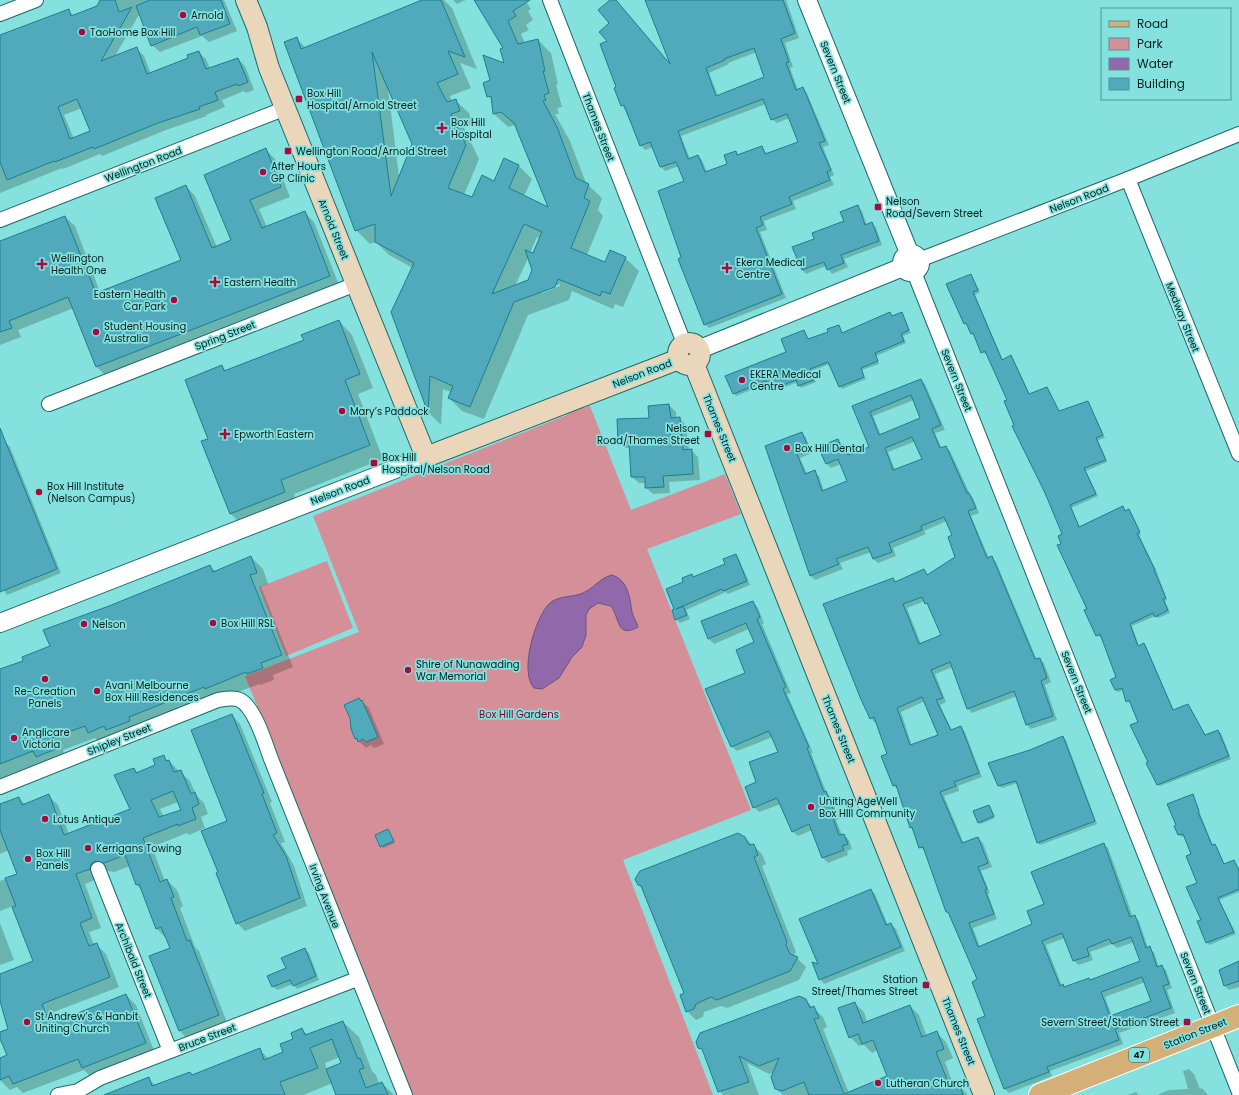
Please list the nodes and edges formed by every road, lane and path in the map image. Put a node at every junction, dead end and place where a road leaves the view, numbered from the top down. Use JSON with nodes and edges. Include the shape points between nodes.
{"nodes":[{"id":1,"x":36,"y":0,"type":"edge"},
{"id":2,"x":246,"y":0,"type":"edge"},
{"id":3,"x":550,"y":0,"type":"edge"},
{"id":4,"x":807,"y":0,"type":"edge"},
{"id":5,"x":0,"y":14,"type":"edge"},
{"id":6,"x":286,"y":108,"type":"junction"},
{"id":7,"x":1239,"y":134,"type":"edge"},
{"id":8,"x":1128,"y":179,"type":"junction"},
{"id":9,"x":0,"y":220,"type":"edge"},
{"id":10,"x":911,"y":263,"type":"junction"},
{"id":11,"x":356,"y":284,"type":"junction"},
{"id":12,"x":689,"y":354,"type":"junction"},
{"id":13,"x":49,"y":404,"type":"dead end"},
{"id":14,"x":1239,"y":454,"type":"edge"},
{"id":15,"x":426,"y":457,"type":"junction"},
{"id":16,"x":0,"y":623,"type":"edge"},
{"id":17,"x":240,"y":700,"type":"joint"},
{"id":18,"x":0,"y":786,"type":"edge"},
{"id":19,"x":98,"y":869,"type":"dead end"},
{"id":20,"x":357,"y":979,"type":"junction"},
{"id":21,"x":1239,"y":1016,"type":"edge"},
{"id":22,"x":1213,"y":1026,"type":"junction"},
{"id":23,"x":170,"y":1051,"type":"junction"},
{"id":24,"x":1239,"y":1092,"type":"edge"},
{"id":25,"x":59,"y":1095,"type":"edge"},
{"id":26,"x":405,"y":1095,"type":"edge"},
{"id":27,"x":984,"y":1095,"type":"edge"},
{"id":28,"x":1040,"y":1095,"type":"edge"}],
"edges":[{"from":1,"to":5,"type":"street"},
{"from":2,"to":6,"type":"main road","name":"Arnold Street"},
{"from":3,"to":12,"type":"street","name":"Thames Street"},
{"from":4,"to":10,"type":"street","name":"Severn Street"},
{"from":6,"to":9,"type":"street","name":"Wellington Road"},
{"from":6,"to":11,"type":"main road","name":"Arnold Street"},
{"from":7,"to":8,"type":"street","name":"Nelson Road"},
{"from":8,"to":10,"type":"street","name":"Nelson Road"},
{"from":8,"to":14,"type":"street","name":"Medway Street"},
{"from":10,"to":12,"type":"street","name":"Nelson Road"},
{"from":10,"to":22,"type":"street","name":"Severn Street"},
{"from":11,"to":13,"type":"street","name":"Spring Street"},
{"from":11,"to":15,"type":"main road","name":"Arnold Street"},
{"from":12,"to":15,"type":"main road","name":"Nelson Road"},
{"from":12,"to":27,"type":"main road","name":"Thames Street"},
{"from":15,"to":16,"type":"street","name":"Nelson Road"},
{"from":17,"to":18,"type":"street","name":"Shipley Street","via":[[218,700]]},
{"from":17,"to":20,"type":"street","name":"Irving Avenue","via":[[248,707],[256,724]]},
{"from":19,"to":23,"type":"street","name":"Archibald Street"},
{"from":20,"to":23,"type":"street","name":"Bruce Street"},
{"from":20,"to":26,"type":"street","name":"Irving Avenue"},
{"from":21,"to":22,"type":"main road","name":"Station Street","number":"47"},
{"from":22,"to":24,"type":"street","name":"Severn Street"},
{"from":22,"to":28,"type":"main road","name":"Station Street","number":"47"},
{"from":23,"to":25,"type":"street","name":"Bruce Street","via":[[75,1092]]}]}
